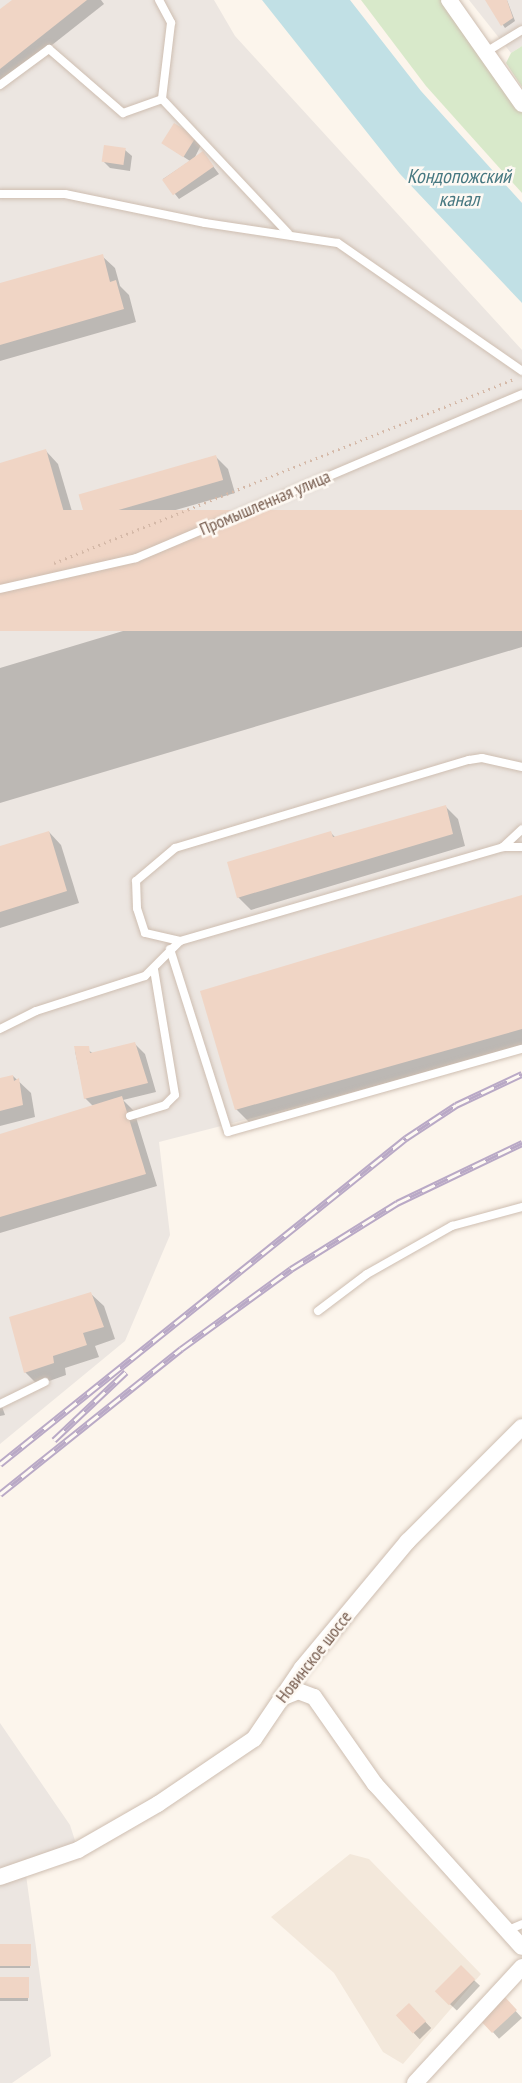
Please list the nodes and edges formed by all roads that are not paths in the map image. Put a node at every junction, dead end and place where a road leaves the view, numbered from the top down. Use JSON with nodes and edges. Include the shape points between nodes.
{"nodes":[{"id":1,"x":159,"y":0,"type":"edge"},
{"id":2,"x":449,"y":0,"type":"edge"},
{"id":3,"x":522,"y":30,"type":"edge"},
{"id":4,"x":486,"y":52,"type":"junction"},
{"id":5,"x":0,"y":85,"type":"edge"},
{"id":6,"x":162,"y":99,"type":"junction"},
{"id":7,"x":522,"y":104,"type":"edge"},
{"id":8,"x":0,"y":194,"type":"edge"},
{"id":9,"x":288,"y":233,"type":"junction"},
{"id":10,"x":522,"y":373,"type":"edge"},
{"id":11,"x":522,"y":394,"type":"edge"},
{"id":12,"x":0,"y":589,"type":"edge"},
{"id":13,"x":522,"y":767,"type":"edge"},
{"id":14,"x":522,"y":829,"type":"edge"},
{"id":15,"x":503,"y":847,"type":"junction"},
{"id":16,"x":522,"y":847,"type":"edge"},
{"id":17,"x":180,"y":941,"type":"junction"},
{"id":18,"x":170,"y":949,"type":"junction"},
{"id":19,"x":154,"y":970,"type":"junction"},
{"id":20,"x":0,"y":1029,"type":"edge"},
{"id":21,"x":522,"y":1049,"type":"edge"},
{"id":22,"x":130,"y":1116,"type":"dead end"},
{"id":23,"x":522,"y":1207,"type":"edge"},
{"id":24,"x":318,"y":1311,"type":"dead end"},
{"id":25,"x":45,"y":1382,"type":"dead end"},
{"id":26,"x":0,"y":1404,"type":"edge"},
{"id":27,"x":522,"y":1427,"type":"edge"},
{"id":28,"x":281,"y":1698,"type":"junction"},
{"id":29,"x":0,"y":1877,"type":"edge"},
{"id":30,"x":515,"y":1927,"type":"edge"},
{"id":31,"x":522,"y":1947,"type":"edge"},
{"id":32,"x":522,"y":1967,"type":"edge"},
{"id":33,"x":415,"y":2083,"type":"edge"}],
"edges":[{"from":1,"to":6,"type":"lane","via":[[171,23]]},
{"from":2,"to":4,"type":"street"},
{"from":3,"to":4,"type":"lane"},
{"from":4,"to":7,"type":"street"},
{"from":5,"to":6,"type":"lane","via":[[49,49],[123,113]]},
{"from":6,"to":9,"type":"lane"},
{"from":8,"to":9,"type":"lane","via":[[65,194],[205,224]]},
{"from":9,"to":10,"type":"lane","via":[[338,243]]},
{"from":11,"to":12,"type":"lane","name":"Промышленная улица","via":[[136,558]]},
{"from":13,"to":17,"type":"lane","via":[[482,758],[469,760],[175,848],[136,882],[137,908],[145,933]]},
{"from":14,"to":15,"type":"lane"},
{"from":15,"to":16,"type":"lane"},
{"from":15,"to":17,"type":"lane"},
{"from":17,"to":18,"type":"lane"},
{"from":18,"to":19,"type":"lane"},
{"from":18,"to":21,"type":"lane","via":[[228,1132]]},
{"from":19,"to":20,"type":"lane","via":[[36,1011]]},
{"from":19,"to":22,"type":"lane","via":[[175,1095],[165,1105]]},
{"from":23,"to":24,"type":"lane","via":[[452,1226],[367,1274]]},
{"from":25,"to":26,"type":"lane"},
{"from":27,"to":28,"type":"street","name":"Новинское шоссе","via":[[408,1541]]},
{"from":28,"to":29,"type":"street","name":"Новинское шоссе","via":[[254,1738],[158,1804],[78,1850]]},
{"from":28,"to":30,"type":"street","via":[[298,1691],[314,1697],[375,1784]]},
{"from":30,"to":31,"type":"street"},
{"from":32,"to":33,"type":"street"}]}
